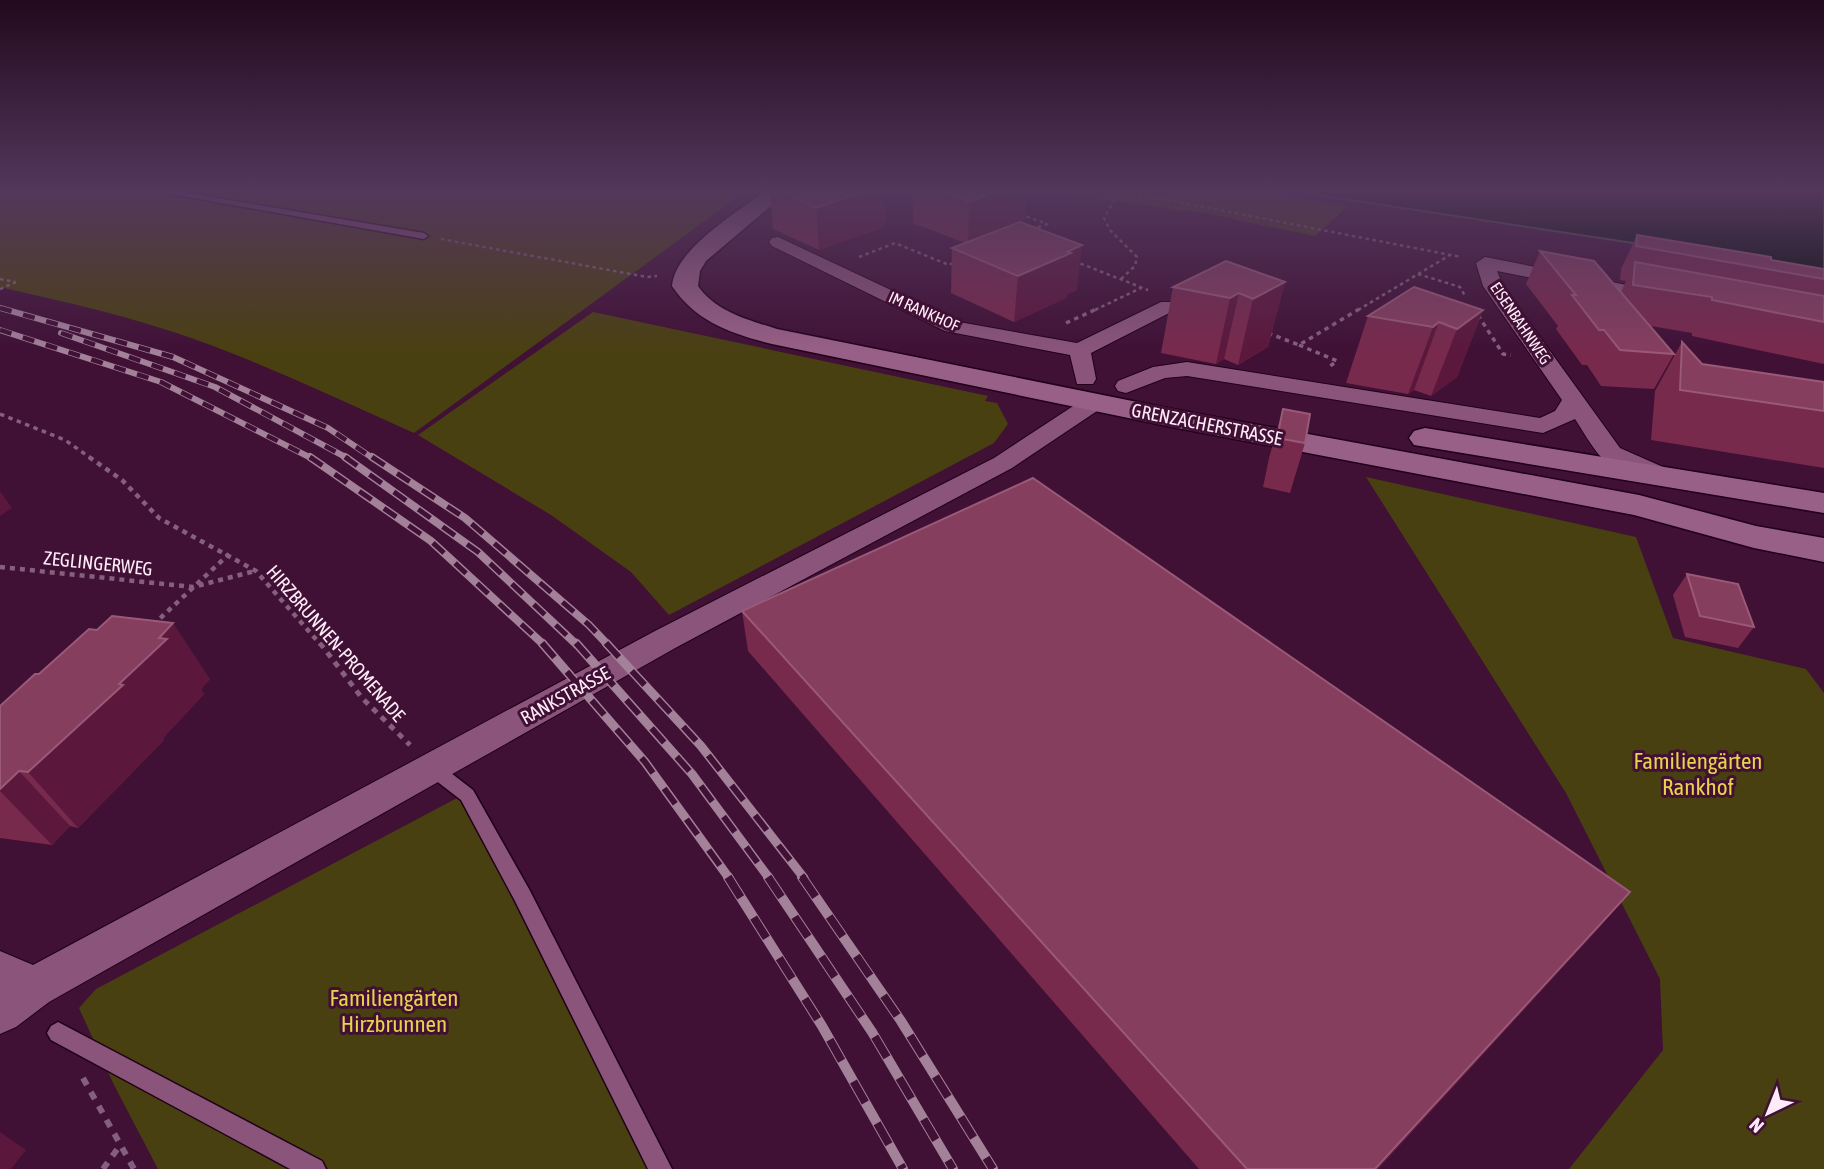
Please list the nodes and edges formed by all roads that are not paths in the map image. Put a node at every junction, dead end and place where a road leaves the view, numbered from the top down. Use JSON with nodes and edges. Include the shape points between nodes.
{"nodes":[{"id":1,"x":713,"y":244,"type":"edge"},
{"id":2,"x":781,"y":244,"type":"edge"},
{"id":3,"x":1161,"y":299,"type":"road end"},
{"id":4,"x":1673,"y":299,"type":"edge"},
{"id":5,"x":1080,"y":350,"type":"junction"},
{"id":6,"x":1090,"y":391,"type":"junction"},
{"id":7,"x":1573,"y":400,"type":"junction"},
{"id":8,"x":1543,"y":442,"type":"junction"},
{"id":9,"x":1611,"y":453,"type":"junction"},
{"id":10,"x":1646,"y":489,"type":"junction"},
{"id":11,"x":1824,"y":503,"type":"edge"},
{"id":12,"x":1761,"y":515,"type":"junction"},
{"id":13,"x":1824,"y":526,"type":"edge"},
{"id":14,"x":1824,"y":550,"type":"edge"},
{"id":15,"x":432,"y":768,"type":"junction"},
{"id":16,"x":11,"y":990,"type":"edge"},
{"id":17,"x":58,"y":1033,"type":"dead end"},
{"id":18,"x":314,"y":1169,"type":"edge"},
{"id":19,"x":660,"y":1169,"type":"edge"}],
"edges":[{"from":1,"to":6,"type":"main road","name":"GRENZACHERSTRASSE","via":[[690,262],[685,286],[691,297],[716,316],[772,336]]},
{"from":2,"to":5,"type":"street","name":"IM RANKHOF","via":[[952,327]]},
{"from":3,"to":5,"type":"street"},
{"from":4,"to":7,"type":"street","name":"EISENBAHNWEG","via":[[1485,263],[1493,286]]},
{"from":5,"to":6,"type":"street"},
{"from":6,"to":8,"type":"main road","name":"GRENZACHERSTRASSE","via":[[1126,386]]},
{"from":6,"to":10,"type":"main road","name":"GRENZACHERSTRASSE"},
{"from":6,"to":15,"type":"street","name":"RANKSTRASSE","via":[[1003,463],[666,639]]},
{"from":7,"to":8,"type":"street","via":[[1566,416]]},
{"from":7,"to":9,"type":"street","name":"EISENBAHNWEG"},
{"from":8,"to":9,"type":"street","name":"GRENZACHERSTRASSE"},
{"from":8,"to":10,"type":"main road","name":"GRENZACHERSTRASSE"},
{"from":8,"to":12,"type":"main road"},
{"from":9,"to":10,"type":"street","name":"EISENBAHNWEG"},
{"from":10,"to":11,"type":"main road","name":"GRENZACHERSTRASSE"},
{"from":10,"to":12,"type":"main road"},
{"from":10,"to":14,"type":"main road","name":"GRENZACHERSTRASSE","via":[[1754,537]]},
{"from":12,"to":13,"type":"main road"},
{"from":15,"to":16,"type":"street","name":"RANKSTRASSE"},
{"from":15,"to":19,"type":"lane","via":[[467,795]]},
{"from":17,"to":18,"type":"lane"}]}
